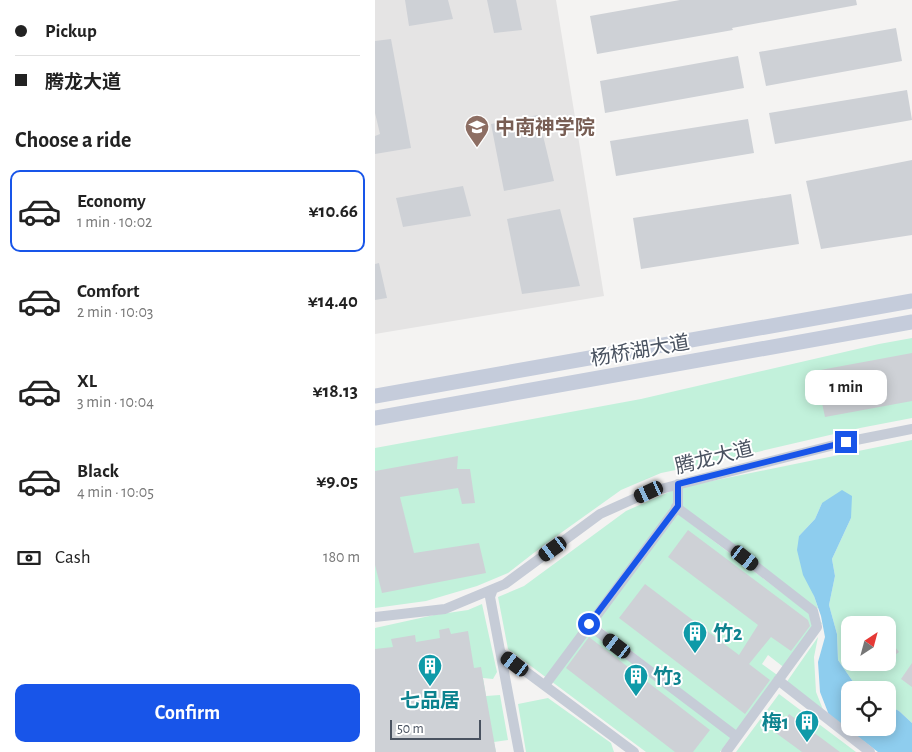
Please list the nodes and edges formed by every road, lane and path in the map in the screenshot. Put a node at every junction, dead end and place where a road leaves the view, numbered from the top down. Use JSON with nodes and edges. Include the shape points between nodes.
{"nodes":[{"id":1,"x":912,"y":300,"type":"edge"},
{"id":2,"x":912,"y":322,"type":"edge"},
{"id":3,"x":375,"y":396,"type":"edge"},
{"id":4,"x":375,"y":418,"type":"edge"},
{"id":5,"x":912,"y":429,"type":"edge"},
{"id":6,"x":678,"y":484,"type":"junction"},
{"id":7,"x":676,"y":508,"type":"junction"},
{"id":8,"x":493,"y":589,"type":"junction"},
{"id":9,"x":375,"y":617,"type":"edge"},
{"id":10,"x":589,"y":624,"type":"junction"},
{"id":11,"x":501,"y":653,"type":"junction"},
{"id":12,"x":778,"y":680,"type":"junction"},
{"id":13,"x":545,"y":685,"type":"junction"},
{"id":14,"x":737,"y":737,"type":"junction"},
{"id":15,"x":629,"y":750,"type":"edge"},
{"id":16,"x":519,"y":752,"type":"edge"},
{"id":17,"x":726,"y":752,"type":"edge"},
{"id":18,"x":870,"y":752,"type":"edge"}],
"edges":[{"from":1,"to":3,"type":"main road","name":"杨桥湖大道"},
{"from":2,"to":4,"type":"main road","name":"杨桥湖大道"},
{"from":5,"to":6,"type":"street","name":"腾龙大道"},
{"from":6,"to":7,"type":"street"},
{"from":6,"to":8,"type":"street","name":"腾龙大道","via":[[649,492],[600,514],[505,584]]},
{"from":7,"to":10,"type":"street"},
{"from":7,"to":12,"type":"street","via":[[813,611],[817,627]]},
{"from":8,"to":9,"type":"street","name":"腾龙大道","via":[[445,609]]},
{"from":8,"to":11,"type":"street","via":[[490,597]]},
{"from":10,"to":13,"type":"street"},
{"from":10,"to":14,"type":"street"},
{"from":11,"to":13,"type":"street"},
{"from":11,"to":16,"type":"street"},
{"from":12,"to":14,"type":"street"},
{"from":12,"to":18,"type":"street"},
{"from":13,"to":15,"type":"street"},
{"from":14,"to":17,"type":"street"}]}
